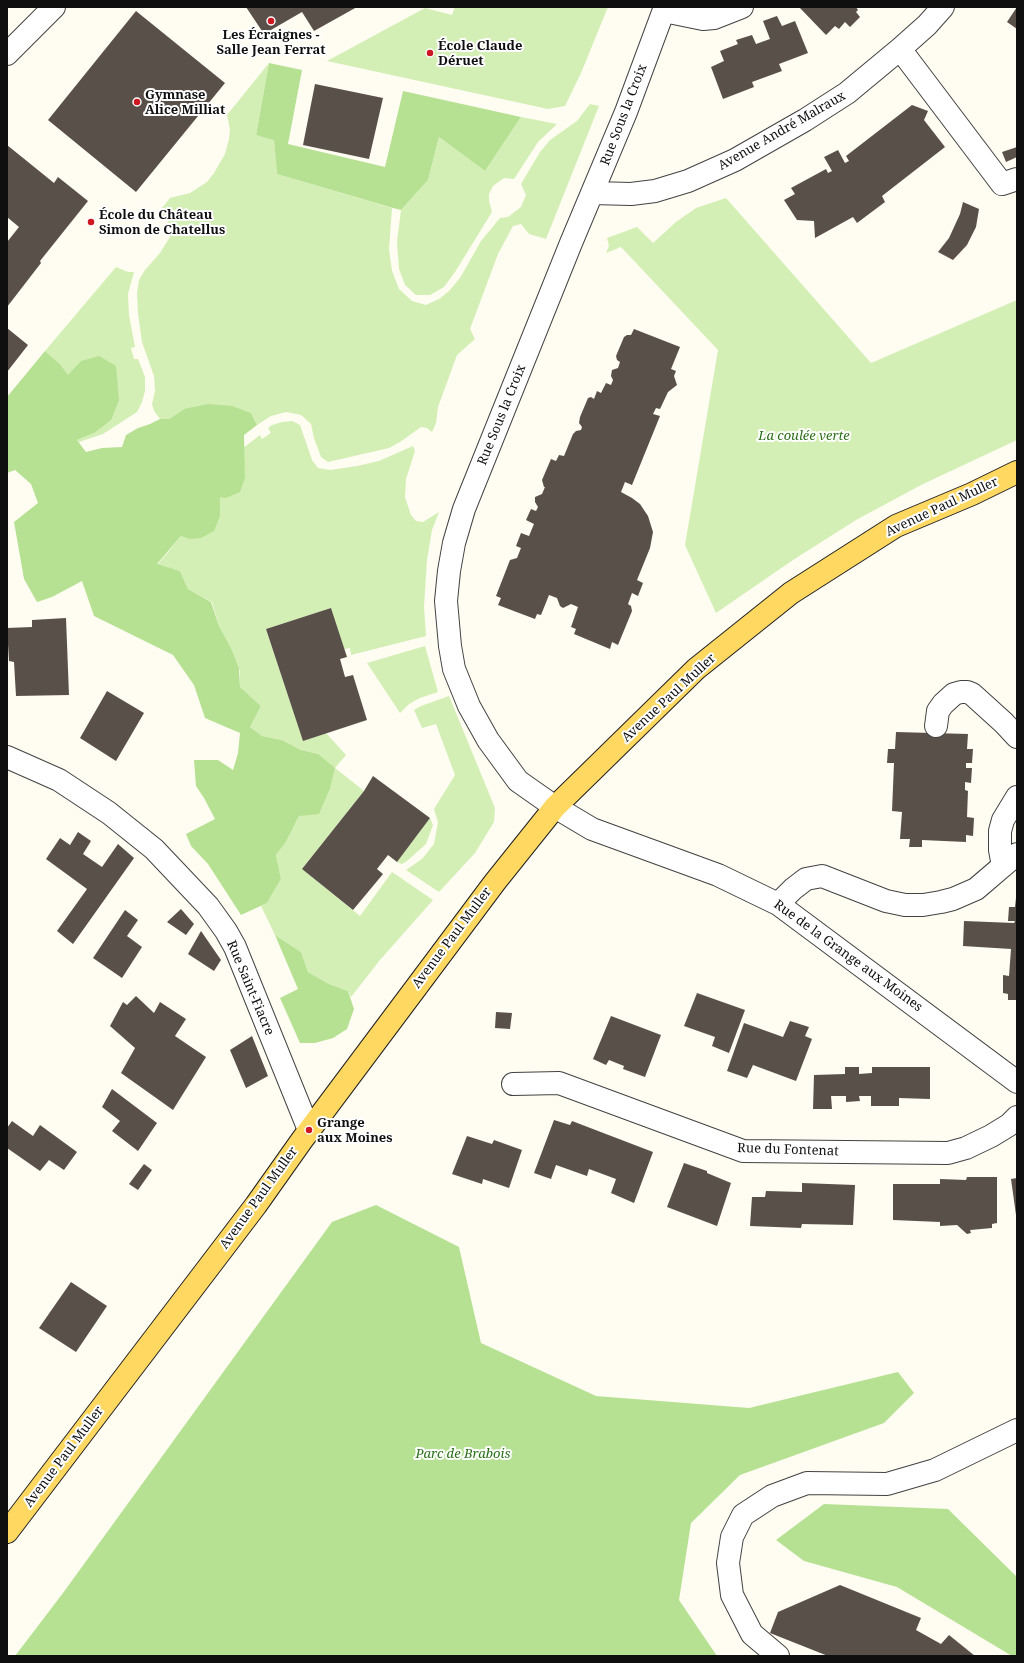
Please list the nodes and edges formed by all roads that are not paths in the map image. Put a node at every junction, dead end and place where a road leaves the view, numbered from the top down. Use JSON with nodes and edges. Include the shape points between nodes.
{"nodes":[{"id":1,"x":54,"y":7,"type":"edge"},
{"id":2,"x":742,"y":7,"type":"edge"},
{"id":3,"x":943,"y":7,"type":"edge"},
{"id":4,"x":665,"y":9,"type":"edge"},
{"id":5,"x":900,"y":49,"type":"junction"},
{"id":6,"x":7,"y":54,"type":"edge"},
{"id":7,"x":1017,"y":179,"type":"edge"},
{"id":8,"x":592,"y":193,"type":"junction"},
{"id":9,"x":1017,"y":472,"type":"edge"},
{"id":10,"x":936,"y":726,"type":"dead end"},
{"id":11,"x":1017,"y":738,"type":"edge"},
{"id":12,"x":7,"y":757,"type":"edge"},
{"id":13,"x":1017,"y":797,"type":"edge"},
{"id":14,"x":555,"y":807,"type":"junction"},
{"id":15,"x":1010,"y":860,"type":"edge"},
{"id":16,"x":778,"y":904,"type":"junction"},
{"id":17,"x":1017,"y":1082,"type":"edge"},
{"id":18,"x":513,"y":1084,"type":"dead end"},
{"id":19,"x":1017,"y":1117,"type":"edge"},
{"id":20,"x":309,"y":1130,"type":"junction"},
{"id":21,"x":1017,"y":1430,"type":"edge"},
{"id":22,"x":7,"y":1532,"type":"edge"},
{"id":23,"x":778,"y":1656,"type":"edge"}],
"edges":[{"from":1,"to":6,"type":"street"},
{"from":2,"to":4,"type":"street","via":[[714,18],[703,19]]},
{"from":3,"to":5,"type":"street","name":"Avenue André Malraux"},
{"from":4,"to":8,"type":"street","name":"Rue Sous la Croix"},
{"from":5,"to":7,"type":"street","via":[[1002,184]]},
{"from":5,"to":8,"type":"street","name":"Avenue André Malraux","via":[[847,93],[723,166],[688,181],[655,191],[631,194]]},
{"from":8,"to":14,"type":"street","name":"Rue Sous la Croix","via":[[464,509],[454,543],[446,601],[454,670],[469,706],[488,740],[518,781]]},
{"from":9,"to":14,"type":"main road","name":"Avenue Paul Muller","via":[[896,526],[791,593],[696,669]]},
{"from":10,"to":11,"type":"street","via":[[938,711],[943,704],[954,694],[967,692],[1004,723]]},
{"from":12,"to":20,"type":"street","name":"Rue Saint-Fiacre","via":[[58,780],[109,813],[154,849],[208,906],[235,948]]},
{"from":13,"to":15,"type":"street","via":[[1003,820],[1000,831],[1000,850]]},
{"from":14,"to":16,"type":"street","name":"Rue de la Grange aux Moines","via":[[592,829],[718,875]]},
{"from":14,"to":20,"type":"main road","name":"Avenue Paul Muller","via":[[495,882]]},
{"from":15,"to":16,"type":"street","via":[[976,889],[941,902],[905,905],[886,901],[822,876],[806,879]]},
{"from":16,"to":17,"type":"street","name":"Rue de la Grange aux Moines"},
{"from":18,"to":19,"type":"street","name":"Rue du Fontenat","via":[[558,1083],[743,1151],[948,1154],[991,1136]]},
{"from":20,"to":22,"type":"main road","name":"Avenue Paul Muller","via":[[256,1205]]},
{"from":21,"to":23,"type":"street","via":[[935,1470],[887,1484],[807,1483],[772,1496],[743,1515],[732,1537],[728,1563],[732,1595],[752,1634]]}]}
